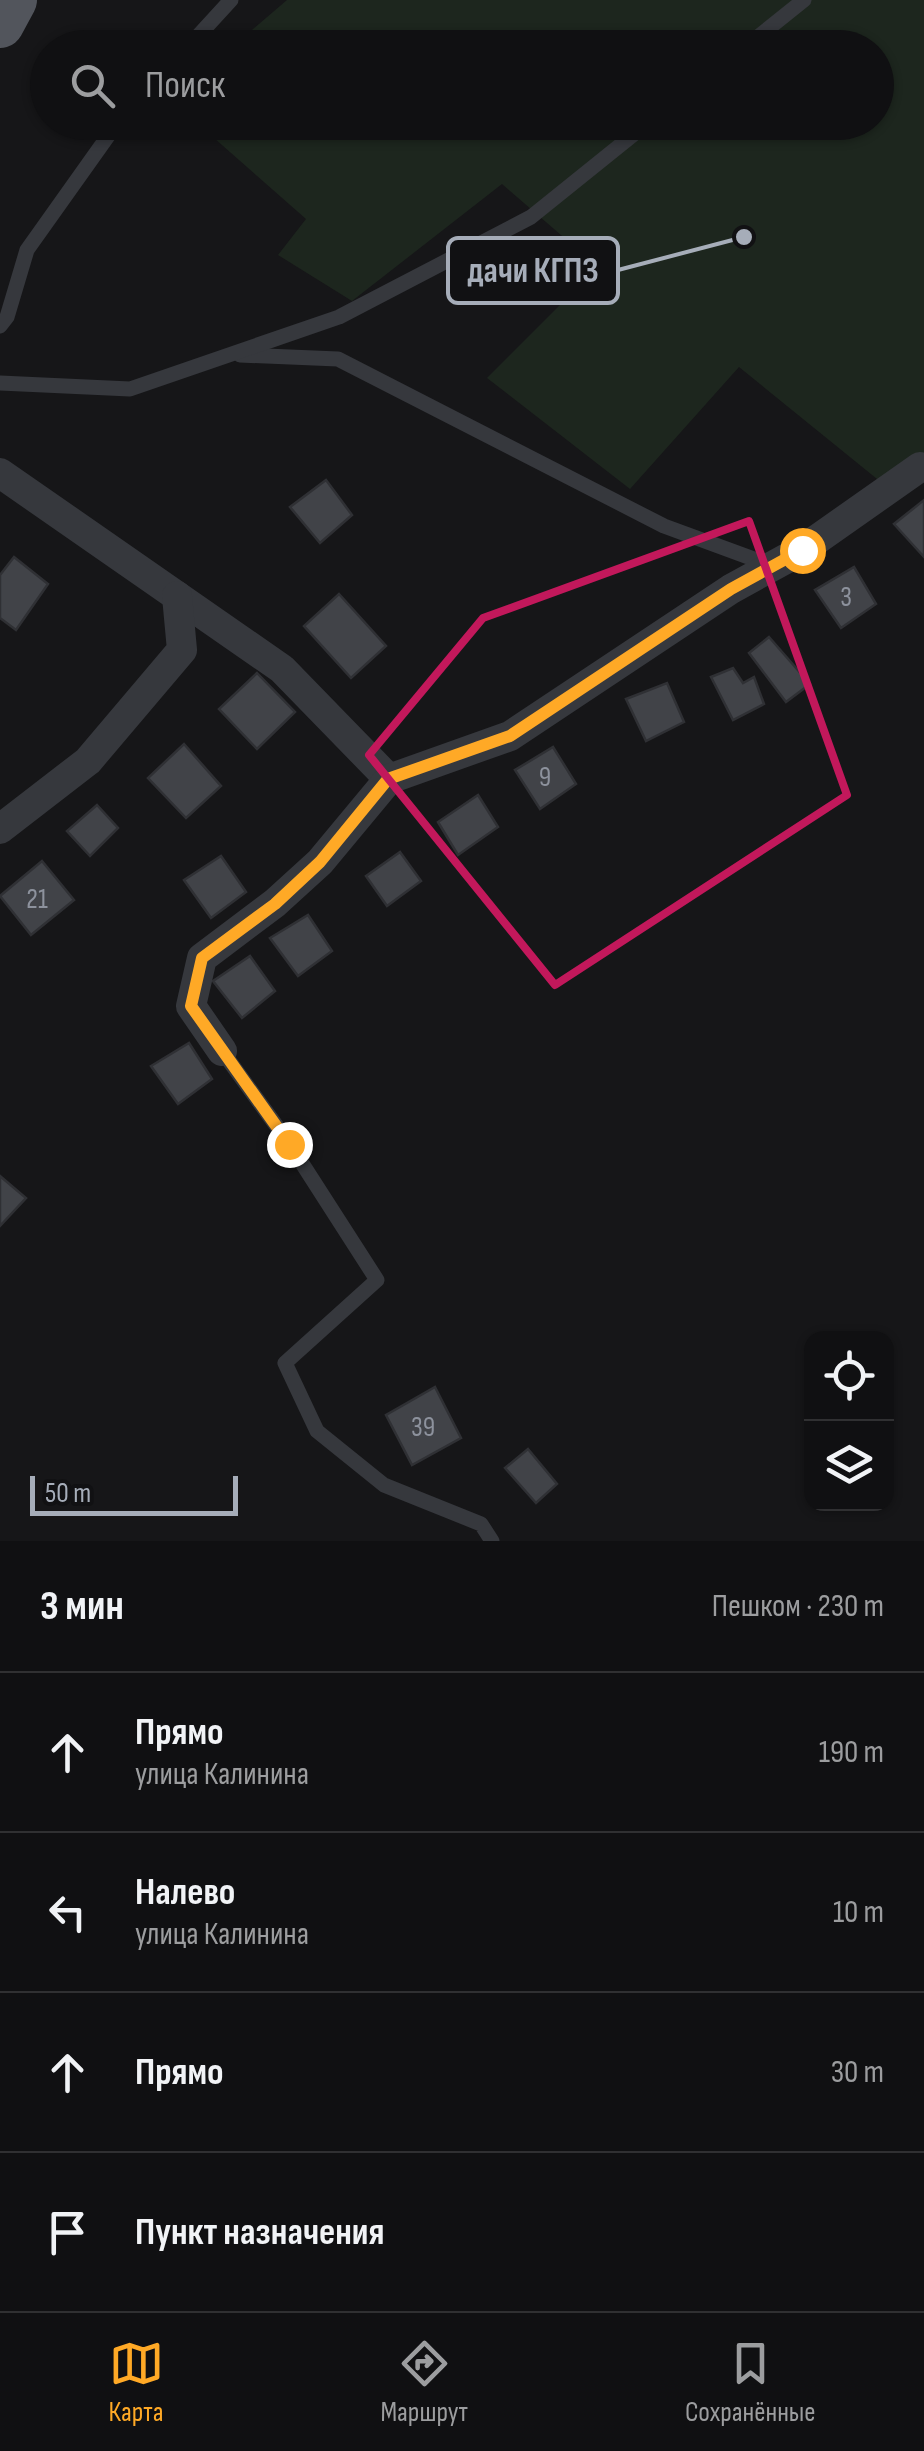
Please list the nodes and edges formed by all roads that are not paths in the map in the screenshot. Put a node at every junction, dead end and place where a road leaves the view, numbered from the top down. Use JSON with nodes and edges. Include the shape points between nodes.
{"nodes":[{"id":1,"x":13,"y":0,"type":"edge"},
{"id":2,"x":232,"y":0,"type":"edge"},
{"id":3,"x":804,"y":0,"type":"edge"},
{"id":4,"x":0,"y":24,"type":"edge"},
{"id":5,"x":203,"y":30,"type":"edge"},
{"id":6,"x":766,"y":30,"type":"edge"},
{"id":7,"x":105,"y":140,"type":"edge"},
{"id":8,"x":627,"y":140,"type":"edge"},
{"id":9,"x":0,"y":326,"type":"edge"},
{"id":10,"x":229,"y":355,"type":"junction"},
{"id":11,"x":0,"y":383,"type":"edge"},
{"id":12,"x":922,"y":468,"type":"edge"},
{"id":13,"x":0,"y":473,"type":"edge"},
{"id":14,"x":773,"y":566,"type":"junction"},
{"id":15,"x":177,"y":596,"type":"junction"},
{"id":16,"x":388,"y":779,"type":"junction"},
{"id":17,"x":0,"y":828,"type":"edge"},
{"id":18,"x":222,"y":1051,"type":"joint"},
{"id":19,"x":492,"y":1541,"type":"edge"}],
"edges":[{"from":1,"to":4,"type":"main road"},
{"from":2,"to":5,"type":"lane"},
{"from":3,"to":6,"type":"lane"},
{"from":7,"to":9,"type":"lane","via":[[27,250]]},
{"from":8,"to":10,"type":"lane","via":[[531,217],[339,317]]},
{"from":10,"to":11,"type":"lane","via":[[130,389]]},
{"from":10,"to":14,"type":"lane","via":[[338,359],[664,526]]},
{"from":12,"to":14,"type":"street"},
{"from":13,"to":15,"type":"street"},
{"from":14,"to":16,"type":"street","via":[[510,736]]},
{"from":15,"to":16,"type":"street","via":[[282,669]]},
{"from":15,"to":17,"type":"street","via":[[182,650],[88,761]]},
{"from":16,"to":18,"type":"street","via":[[320,862],[202,958],[191,1006]]},
{"from":18,"to":19,"type":"lane","via":[[377,1280],[285,1363],[317,1431],[384,1485],[481,1524]]}]}
